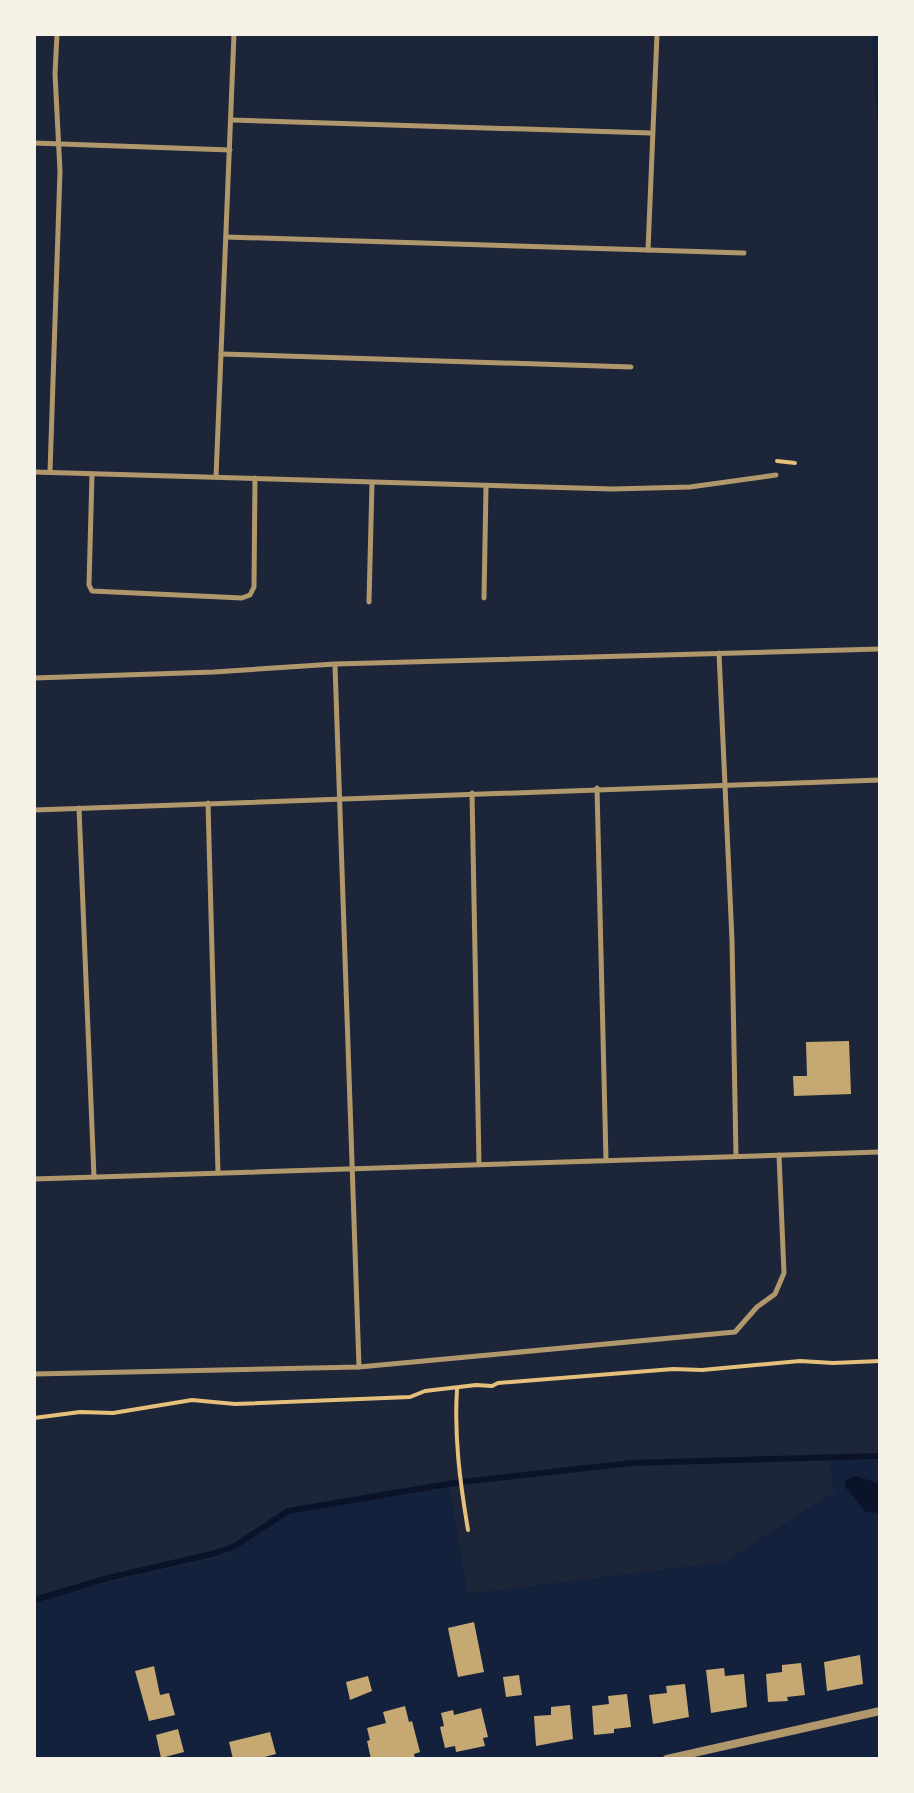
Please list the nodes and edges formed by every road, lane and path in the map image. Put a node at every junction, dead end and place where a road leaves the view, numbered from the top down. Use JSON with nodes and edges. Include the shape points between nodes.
{"nodes":[{"id":1,"x":57,"y":34,"type":"edge"},
{"id":2,"x":234,"y":34,"type":"edge"},
{"id":3,"x":657,"y":34,"type":"edge"},
{"id":4,"x":231,"y":120,"type":"junction"},
{"id":5,"x":651,"y":133,"type":"junction"},
{"id":6,"x":34,"y":143,"type":"edge"},
{"id":7,"x":57,"y":143,"type":"junction"},
{"id":8,"x":230,"y":150,"type":"junction"},
{"id":9,"x":226,"y":237,"type":"junction"},
{"id":10,"x":648,"y":250,"type":"junction"},
{"id":11,"x":744,"y":253,"type":"dead end"},
{"id":12,"x":221,"y":354,"type":"junction"},
{"id":13,"x":631,"y":367,"type":"dead end"},
{"id":14,"x":34,"y":472,"type":"edge"},
{"id":15,"x":50,"y":472,"type":"junction"},
{"id":16,"x":92,"y":474,"type":"junction"},
{"id":17,"x":776,"y":475,"type":"dead end"},
{"id":18,"x":216,"y":477,"type":"junction"},
{"id":19,"x":255,"y":478,"type":"junction"},
{"id":20,"x":372,"y":483,"type":"junction"},
{"id":21,"x":486,"y":487,"type":"junction"},
{"id":22,"x":484,"y":598,"type":"dead end"},
{"id":23,"x":369,"y":602,"type":"dead end"},
{"id":24,"x":880,"y":649,"type":"edge"},
{"id":25,"x":719,"y":653,"type":"junction"},
{"id":26,"x":335,"y":664,"type":"junction"},
{"id":27,"x":34,"y":678,"type":"edge"},
{"id":28,"x":880,"y":780,"type":"edge"},
{"id":29,"x":727,"y":783,"type":"junction"},
{"id":30,"x":597,"y":788,"type":"junction"},
{"id":31,"x":472,"y":793,"type":"junction"},
{"id":32,"x":340,"y":798,"type":"junction"},
{"id":33,"x":208,"y":803,"type":"junction"},
{"id":34,"x":79,"y":808,"type":"junction"},
{"id":35,"x":34,"y":810,"type":"edge"},
{"id":36,"x":880,"y":1152,"type":"edge"},
{"id":37,"x":779,"y":1155,"type":"junction"},
{"id":38,"x":736,"y":1156,"type":"junction"},
{"id":39,"x":606,"y":1160,"type":"junction"},
{"id":40,"x":479,"y":1164,"type":"junction"},
{"id":41,"x":351,"y":1168,"type":"junction"},
{"id":42,"x":218,"y":1173,"type":"junction"},
{"id":43,"x":94,"y":1177,"type":"junction"},
{"id":44,"x":34,"y":1179,"type":"edge"},
{"id":45,"x":880,"y":1361,"type":"edge"},
{"id":46,"x":359,"y":1367,"type":"junction"},
{"id":47,"x":34,"y":1374,"type":"edge"},
{"id":48,"x":457,"y":1389,"type":"junction"},
{"id":49,"x":34,"y":1418,"type":"edge"},
{"id":50,"x":468,"y":1530,"type":"dead end"},
{"id":51,"x":880,"y":1711,"type":"edge"},
{"id":52,"x":667,"y":1759,"type":"edge"}],
"edges":[{"from":1,"to":7,"type":"lane"},
{"from":2,"to":4,"type":"lane"},
{"from":3,"to":5,"type":"lane"},
{"from":4,"to":5,"type":"lane"},
{"from":4,"to":8,"type":"lane"},
{"from":5,"to":10,"type":"lane"},
{"from":6,"to":7,"type":"lane"},
{"from":7,"to":8,"type":"lane"},
{"from":7,"to":15,"type":"lane"},
{"from":8,"to":9,"type":"lane"},
{"from":9,"to":10,"type":"lane"},
{"from":9,"to":12,"type":"lane"},
{"from":10,"to":11,"type":"lane"},
{"from":12,"to":13,"type":"lane"},
{"from":12,"to":18,"type":"lane"},
{"from":14,"to":15,"type":"lane"},
{"from":15,"to":16,"type":"lane"},
{"from":16,"to":18,"type":"lane"},
{"from":16,"to":19,"type":"lane","via":[[92,591],[242,598],[254,587]]},
{"from":17,"to":21,"type":"lane","via":[[690,487]]},
{"from":18,"to":19,"type":"lane"},
{"from":19,"to":20,"type":"lane"},
{"from":20,"to":21,"type":"lane"},
{"from":20,"to":23,"type":"lane"},
{"from":21,"to":22,"type":"lane"},
{"from":24,"to":25,"type":"lane"},
{"from":25,"to":26,"type":"lane"},
{"from":25,"to":29,"type":"lane"},
{"from":26,"to":27,"type":"lane"},
{"from":26,"to":32,"type":"lane"},
{"from":28,"to":29,"type":"lane"},
{"from":29,"to":30,"type":"lane"},
{"from":29,"to":38,"type":"lane"},
{"from":30,"to":31,"type":"lane"},
{"from":30,"to":39,"type":"lane"},
{"from":31,"to":32,"type":"lane"},
{"from":31,"to":40,"type":"lane"},
{"from":32,"to":33,"type":"lane"},
{"from":32,"to":41,"type":"lane"},
{"from":33,"to":34,"type":"lane"},
{"from":33,"to":42,"type":"lane"},
{"from":34,"to":35,"type":"lane"},
{"from":34,"to":43,"type":"lane"},
{"from":36,"to":37,"type":"lane"},
{"from":37,"to":38,"type":"lane"},
{"from":37,"to":46,"type":"lane","via":[[784,1273],[775,1294],[735,1332]]},
{"from":38,"to":39,"type":"lane"},
{"from":39,"to":40,"type":"lane"},
{"from":40,"to":41,"type":"lane"},
{"from":41,"to":42,"type":"lane"},
{"from":41,"to":46,"type":"lane"},
{"from":42,"to":43,"type":"lane"},
{"from":43,"to":44,"type":"lane"},
{"from":45,"to":48,"type":"path","via":[[763,1363]]},
{"from":46,"to":47,"type":"lane"},
{"from":48,"to":49,"type":"path","via":[[362,1400],[192,1400]]},
{"from":48,"to":50,"type":"path","via":[[459,1482]]},
{"from":51,"to":52,"type":"street"}]}
